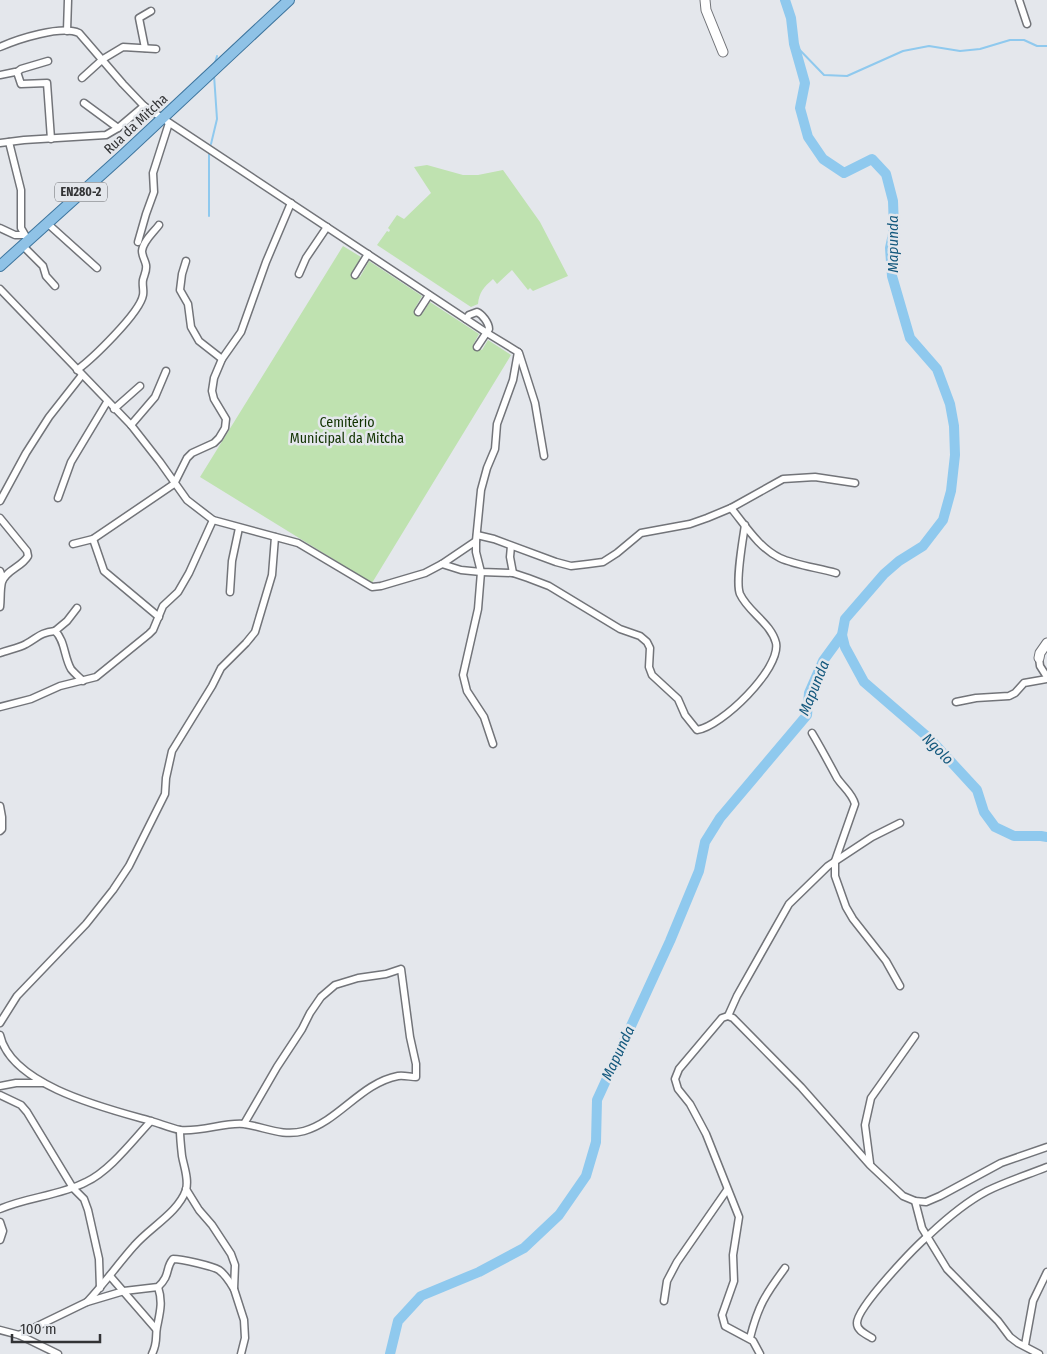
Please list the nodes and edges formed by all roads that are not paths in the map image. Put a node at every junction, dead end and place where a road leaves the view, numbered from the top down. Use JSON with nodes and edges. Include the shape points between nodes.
{"nodes":[{"id":1,"x":68,"y":0,"type":"edge"},
{"id":2,"x":289,"y":0,"type":"edge"},
{"id":3,"x":704,"y":0,"type":"edge"},
{"id":4,"x":1019,"y":0,"type":"edge"},
{"id":5,"x":151,"y":11,"type":"dead end"},
{"id":6,"x":1027,"y":24,"type":"dead end"},
{"id":7,"x":67,"y":31,"type":"junction"},
{"id":8,"x":2,"y":44,"type":"edge"},
{"id":9,"x":145,"y":48,"type":"junction"},
{"id":10,"x":156,"y":49,"type":"dead end"},
{"id":11,"x":723,"y":52,"type":"dead end"},
{"id":12,"x":103,"y":59,"type":"junction"},
{"id":13,"x":48,"y":61,"type":"dead end"},
{"id":14,"x":17,"y":72,"type":"junction"},
{"id":15,"x":0,"y":75,"type":"edge"},
{"id":16,"x":82,"y":78,"type":"dead end"},
{"id":17,"x":84,"y":103,"type":"dead end"},
{"id":18,"x":144,"y":106,"type":"junction"},
{"id":19,"x":166,"y":120,"type":"junction"},
{"id":20,"x":118,"y":128,"type":"junction"},
{"id":21,"x":51,"y":139,"type":"junction"},
{"id":22,"x":9,"y":142,"type":"junction"},
{"id":23,"x":0,"y":143,"type":"edge"},
{"id":24,"x":291,"y":203,"type":"junction"},
{"id":25,"x":47,"y":222,"type":"junction"},
{"id":26,"x":159,"y":225,"type":"dead end"},
{"id":27,"x":327,"y":227,"type":"junction"},
{"id":28,"x":0,"y":228,"type":"edge"},
{"id":29,"x":24,"y":240,"type":"junction"},
{"id":30,"x":138,"y":242,"type":"dead end"},
{"id":31,"x":368,"y":254,"type":"junction"},
{"id":32,"x":186,"y":262,"type":"dead end"},
{"id":33,"x":0,"y":266,"type":"edge"},
{"id":34,"x":97,"y":268,"type":"dead end"},
{"id":35,"x":299,"y":274,"type":"dead end"},
{"id":36,"x":355,"y":274,"type":"dead end"},
{"id":37,"x":55,"y":286,"type":"dead end"},
{"id":38,"x":0,"y":289,"type":"edge"},
{"id":39,"x":429,"y":295,"type":"junction"},
{"id":40,"x":418,"y":312,"type":"dead end"},
{"id":41,"x":466,"y":319,"type":"junction"},
{"id":42,"x":487,"y":333,"type":"junction"},
{"id":43,"x":477,"y":347,"type":"dead end"},
{"id":44,"x":518,"y":352,"type":"junction"},
{"id":45,"x":222,"y":359,"type":"junction"},
{"id":46,"x":166,"y":371,"type":"dead end"},
{"id":47,"x":80,"y":373,"type":"junction"},
{"id":48,"x":140,"y":386,"type":"dead end"},
{"id":49,"x":107,"y":402,"type":"junction"},
{"id":50,"x":114,"y":409,"type":"junction"},
{"id":51,"x":131,"y":426,"type":"junction"},
{"id":52,"x":544,"y":456,"type":"dead end"},
{"id":53,"x":855,"y":483,"type":"dead end"},
{"id":54,"x":174,"y":484,"type":"junction"},
{"id":55,"x":58,"y":498,"type":"dead end"},
{"id":56,"x":0,"y":501,"type":"edge"},
{"id":57,"x":732,"y":508,"type":"junction"},
{"id":58,"x":0,"y":518,"type":"edge"},
{"id":59,"x":213,"y":520,"type":"junction"},
{"id":60,"x":745,"y":525,"type":"junction"},
{"id":61,"x":239,"y":528,"type":"junction"},
{"id":62,"x":274,"y":537,"type":"junction"},
{"id":63,"x":476,"y":538,"type":"junction"},
{"id":64,"x":93,"y":539,"type":"junction"},
{"id":65,"x":73,"y":544,"type":"dead end"},
{"id":66,"x":511,"y":546,"type":"junction"},
{"id":67,"x":442,"y":564,"type":"junction"},
{"id":68,"x":0,"y":571,"type":"edge"},
{"id":69,"x":481,"y":572,"type":"junction"},
{"id":70,"x":513,"y":573,"type":"junction"},
{"id":71,"x":836,"y":573,"type":"dead end"},
{"id":72,"x":3,"y":580,"type":"junction"},
{"id":73,"x":230,"y":592,"type":"dead end"},
{"id":74,"x":0,"y":607,"type":"edge"},
{"id":75,"x":77,"y":608,"type":"dead end"},
{"id":76,"x":159,"y":617,"type":"junction"},
{"id":77,"x":55,"y":631,"type":"junction"},
{"id":78,"x":1047,"y":643,"type":"edge"},
{"id":79,"x":0,"y":653,"type":"edge"},
{"id":80,"x":1039,"y":658,"type":"joint"},
{"id":81,"x":1047,"y":678,"type":"edge"},
{"id":82,"x":83,"y":681,"type":"junction"},
{"id":83,"x":956,"y":702,"type":"dead end"},
{"id":84,"x":0,"y":707,"type":"edge"},
{"id":85,"x":812,"y":733,"type":"dead end"},
{"id":86,"x":493,"y":744,"type":"dead end"},
{"id":87,"x":0,"y":806,"type":"edge"},
{"id":88,"x":900,"y":823,"type":"dead end"},
{"id":89,"x":0,"y":831,"type":"edge"},
{"id":90,"x":835,"y":861,"type":"junction"},
{"id":91,"x":900,"y":986,"type":"dead end"},
{"id":92,"x":728,"y":1016,"type":"junction"},
{"id":93,"x":0,"y":1023,"type":"edge"},
{"id":94,"x":0,"y":1035,"type":"edge"},
{"id":95,"x":915,"y":1036,"type":"dead end"},
{"id":96,"x":44,"y":1083,"type":"junction"},
{"id":97,"x":0,"y":1086,"type":"edge"},
{"id":98,"x":0,"y":1095,"type":"edge"},
{"id":99,"x":151,"y":1121,"type":"junction"},
{"id":100,"x":244,"y":1124,"type":"junction"},
{"id":101,"x":180,"y":1130,"type":"junction"},
{"id":102,"x":1047,"y":1147,"type":"edge"},
{"id":103,"x":870,"y":1164,"type":"junction"},
{"id":104,"x":1047,"y":1167,"type":"edge"},
{"id":105,"x":88,"y":1182,"type":"junction"},
{"id":106,"x":73,"y":1188,"type":"junction"},
{"id":107,"x":186,"y":1189,"type":"junction"},
{"id":108,"x":728,"y":1190,"type":"junction"},
{"id":109,"x":84,"y":1199,"type":"junction"},
{"id":110,"x":915,"y":1200,"type":"junction"},
{"id":111,"x":0,"y":1209,"type":"edge"},
{"id":112,"x":0,"y":1222,"type":"edge"},
{"id":113,"x":927,"y":1237,"type":"junction"},
{"id":114,"x":0,"y":1240,"type":"edge"},
{"id":115,"x":785,"y":1268,"type":"dead end"},
{"id":116,"x":1047,"y":1272,"type":"edge"},
{"id":117,"x":110,"y":1276,"type":"junction"},
{"id":118,"x":158,"y":1287,"type":"junction"},
{"id":119,"x":100,"y":1288,"type":"junction"},
{"id":120,"x":234,"y":1289,"type":"junction"},
{"id":121,"x":124,"y":1292,"type":"junction"},
{"id":122,"x":664,"y":1301,"type":"dead end"},
{"id":123,"x":87,"y":1302,"type":"junction"},
{"id":124,"x":156,"y":1329,"type":"junction"},
{"id":125,"x":0,"y":1330,"type":"edge"},
{"id":126,"x":19,"y":1335,"type":"junction"},
{"id":127,"x":750,"y":1338,"type":"junction"},
{"id":128,"x":872,"y":1338,"type":"dead end"},
{"id":129,"x":1024,"y":1346,"type":"junction"},
{"id":130,"x":58,"y":1354,"type":"edge"},
{"id":131,"x":152,"y":1354,"type":"edge"},
{"id":132,"x":241,"y":1354,"type":"edge"},
{"id":133,"x":760,"y":1354,"type":"edge"},
{"id":134,"x":1039,"y":1354,"type":"edge"}],
"edges":[{"from":1,"to":7,"type":"street"},
{"from":2,"to":19,"type":"main road","name":"Rua da Mitcha","number":"EN280-2"},
{"from":3,"to":11,"type":"street"},
{"from":4,"to":6,"type":"street"},
{"from":5,"to":9,"type":"street","via":[[139,18]]},
{"from":7,"to":8,"type":"street"},
{"from":7,"to":12,"type":"street","via":[[79,33]]},
{"from":9,"to":10,"type":"street"},
{"from":9,"to":12,"type":"street","via":[[124,47]]},
{"from":12,"to":16,"type":"street"},
{"from":12,"to":18,"type":"street"},
{"from":13,"to":14,"type":"street"},
{"from":14,"to":15,"type":"street"},
{"from":14,"to":21,"type":"street","via":[[21,84],[47,83]]},
{"from":17,"to":20,"type":"street"},
{"from":18,"to":19,"type":"street"},
{"from":18,"to":20,"type":"street"},
{"from":19,"to":24,"type":"street"},
{"from":19,"to":25,"type":"main road","name":"Rua da Mitcha","number":"EN280-2"},
{"from":19,"to":30,"type":"street","via":[[153,173],[154,192]]},
{"from":20,"to":21,"type":"street","via":[[106,135]]},
{"from":21,"to":22,"type":"street"},
{"from":22,"to":23,"type":"street"},
{"from":22,"to":29,"type":"street","via":[[21,190]]},
{"from":24,"to":27,"type":"street"},
{"from":24,"to":45,"type":"street","via":[[241,332]]},
{"from":25,"to":29,"type":"main road","name":"Rua da Mitcha","number":"EN280-2"},
{"from":25,"to":34,"type":"street"},
{"from":26,"to":47,"type":"street","via":[[143,248],[147,267],[142,300]]},
{"from":27,"to":31,"type":"street"},
{"from":27,"to":35,"type":"street"},
{"from":28,"to":29,"type":"street"},
{"from":29,"to":33,"type":"main road","name":"Rua da Mitcha","number":"EN280-2"},
{"from":29,"to":37,"type":"street"},
{"from":31,"to":36,"type":"street"},
{"from":31,"to":39,"type":"street"},
{"from":32,"to":45,"type":"street","via":[[180,290],[188,304],[191,327],[199,341]]},
{"from":38,"to":47,"type":"street"},
{"from":39,"to":40,"type":"street"},
{"from":39,"to":41,"type":"street"},
{"from":41,"to":42,"type":"street"},
{"from":41,"to":42,"type":"street","via":[[474,312],[480,313],[489,326]]},
{"from":42,"to":43,"type":"street"},
{"from":42,"to":44,"type":"street"},
{"from":44,"to":52,"type":"street","via":[[535,403]]},
{"from":44,"to":63,"type":"street","via":[[498,424],[495,449],[481,490]]},
{"from":45,"to":54,"type":"street","via":[[212,391],[226,419],[225,428],[214,444],[196,450],[188,458]]},
{"from":46,"to":51,"type":"street","via":[[155,397]]},
{"from":47,"to":49,"type":"street"},
{"from":47,"to":56,"type":"street","via":[[26,453]]},
{"from":48,"to":50,"type":"street"},
{"from":49,"to":50,"type":"street"},
{"from":49,"to":55,"type":"street","via":[[71,462]]},
{"from":50,"to":51,"type":"street"},
{"from":51,"to":54,"type":"street"},
{"from":53,"to":57,"type":"street","via":[[815,477],[783,479]]},
{"from":54,"to":59,"type":"street","via":[[187,500]]},
{"from":54,"to":64,"type":"street"},
{"from":57,"to":60,"type":"street"},
{"from":57,"to":66,"type":"street","via":[[690,524],[641,533],[603,562],[571,566]]},
{"from":58,"to":72,"type":"street","via":[[28,556]]},
{"from":59,"to":61,"type":"street"},
{"from":59,"to":76,"type":"street","via":[[189,574],[178,592],[163,606]]},
{"from":60,"to":70,"type":"street","via":[[740,593],[772,634],[775,654],[769,668],[743,699],[700,730],[694,728],[678,699],[652,675],[650,648],[640,636],[620,628],[549,586]]},
{"from":60,"to":71,"type":"street","via":[[781,559]]},
{"from":61,"to":62,"type":"street"},
{"from":61,"to":73,"type":"street"},
{"from":62,"to":67,"type":"street","via":[[298,542],[372,586],[425,573]]},
{"from":62,"to":93,"type":"street","via":[[272,575],[255,632],[221,668],[172,750],[165,794],[129,866],[86,924],[17,996]]},
{"from":63,"to":66,"type":"street"},
{"from":63,"to":67,"type":"street"},
{"from":63,"to":69,"type":"street"},
{"from":64,"to":65,"type":"street"},
{"from":64,"to":76,"type":"street","via":[[104,571]]},
{"from":66,"to":70,"type":"street"},
{"from":67,"to":69,"type":"street"},
{"from":68,"to":72,"type":"street"},
{"from":69,"to":70,"type":"street"},
{"from":69,"to":86,"type":"street","via":[[478,609],[464,675],[467,691],[484,717]]},
{"from":72,"to":74,"type":"street"},
{"from":75,"to":77,"type":"street"},
{"from":76,"to":82,"type":"street","via":[[153,630],[130,650],[96,677]]},
{"from":77,"to":79,"type":"street","via":[[45,632],[28,643]]},
{"from":77,"to":82,"type":"street","via":[[61,636],[72,671]]},
{"from":78,"to":80,"type":"street"},
{"from":80,"to":81,"type":"street"},
{"from":81,"to":83,"type":"street","via":[[1024,683],[1009,696]]},
{"from":82,"to":84,"type":"street"},
{"from":85,"to":90,"type":"street","via":[[855,804]]},
{"from":87,"to":89,"type":"street"},
{"from":88,"to":90,"type":"street"},
{"from":90,"to":91,"type":"street","via":[[835,876],[846,907],[886,961]]},
{"from":90,"to":92,"type":"street","via":[[788,904]]},
{"from":92,"to":103,"type":"street","via":[[801,1087]]},
{"from":92,"to":108,"type":"street","via":[[722,1018],[679,1069],[675,1079],[706,1134]]},
{"from":94,"to":96,"type":"street","via":[[10,1056]]},
{"from":95,"to":103,"type":"street","via":[[871,1098],[865,1125]]},
{"from":96,"to":97,"type":"street"},
{"from":96,"to":99,"type":"street","via":[[91,1103]]},
{"from":98,"to":106,"type":"street","via":[[21,1105],[27,1112]]},
{"from":99,"to":101,"type":"street"},
{"from":99,"to":105,"type":"street"},
{"from":100,"to":100,"type":"street","via":[[281,1133],[304,1131],[326,1121],[384,1081],[399,1076],[416,1077],[401,968],[335,985],[321,997]]},
{"from":100,"to":101,"type":"street"},
{"from":101,"to":107,"type":"street"},
{"from":102,"to":110,"type":"street","via":[[1001,1163],[926,1202]]},
{"from":103,"to":110,"type":"street","via":[[903,1196]]},
{"from":104,"to":113,"type":"street","via":[[986,1191]]},
{"from":105,"to":106,"type":"street"},
{"from":105,"to":109,"type":"street"},
{"from":106,"to":109,"type":"street"},
{"from":106,"to":111,"type":"street"},
{"from":107,"to":117,"type":"street","via":[[174,1210],[139,1241]]},
{"from":107,"to":120,"type":"street","via":[[231,1254],[235,1265]]},
{"from":108,"to":122,"type":"street","via":[[677,1262],[667,1281]]},
{"from":108,"to":127,"type":"street","via":[[739,1223],[733,1255],[734,1281],[722,1315],[725,1326]]},
{"from":109,"to":119,"type":"street","via":[[99,1259]]},
{"from":110,"to":113,"type":"street"},
{"from":112,"to":114,"type":"street","via":[[3,1231]]},
{"from":113,"to":128,"type":"street","via":[[858,1315],[856,1324],[859,1330]]},
{"from":113,"to":129,"type":"street","via":[[947,1269],[1010,1337]]},
{"from":115,"to":127,"type":"street","via":[[765,1294]]},
{"from":116,"to":129,"type":"street","via":[[1033,1301]]},
{"from":117,"to":119,"type":"street"},
{"from":117,"to":121,"type":"street"},
{"from":118,"to":120,"type":"street","via":[[168,1276],[173,1259],[218,1270]]},
{"from":118,"to":121,"type":"street"},
{"from":118,"to":124,"type":"street","via":[[162,1310]]},
{"from":119,"to":123,"type":"street"},
{"from":120,"to":132,"type":"street","via":[[244,1320],[245,1338]]},
{"from":121,"to":123,"type":"street"},
{"from":121,"to":124,"type":"street"},
{"from":123,"to":126,"type":"street"},
{"from":124,"to":131,"type":"street","via":[[156,1345]]},
{"from":125,"to":126,"type":"street"},
{"from":126,"to":130,"type":"street"},
{"from":127,"to":133,"type":"street"},
{"from":129,"to":134,"type":"street"}]}
